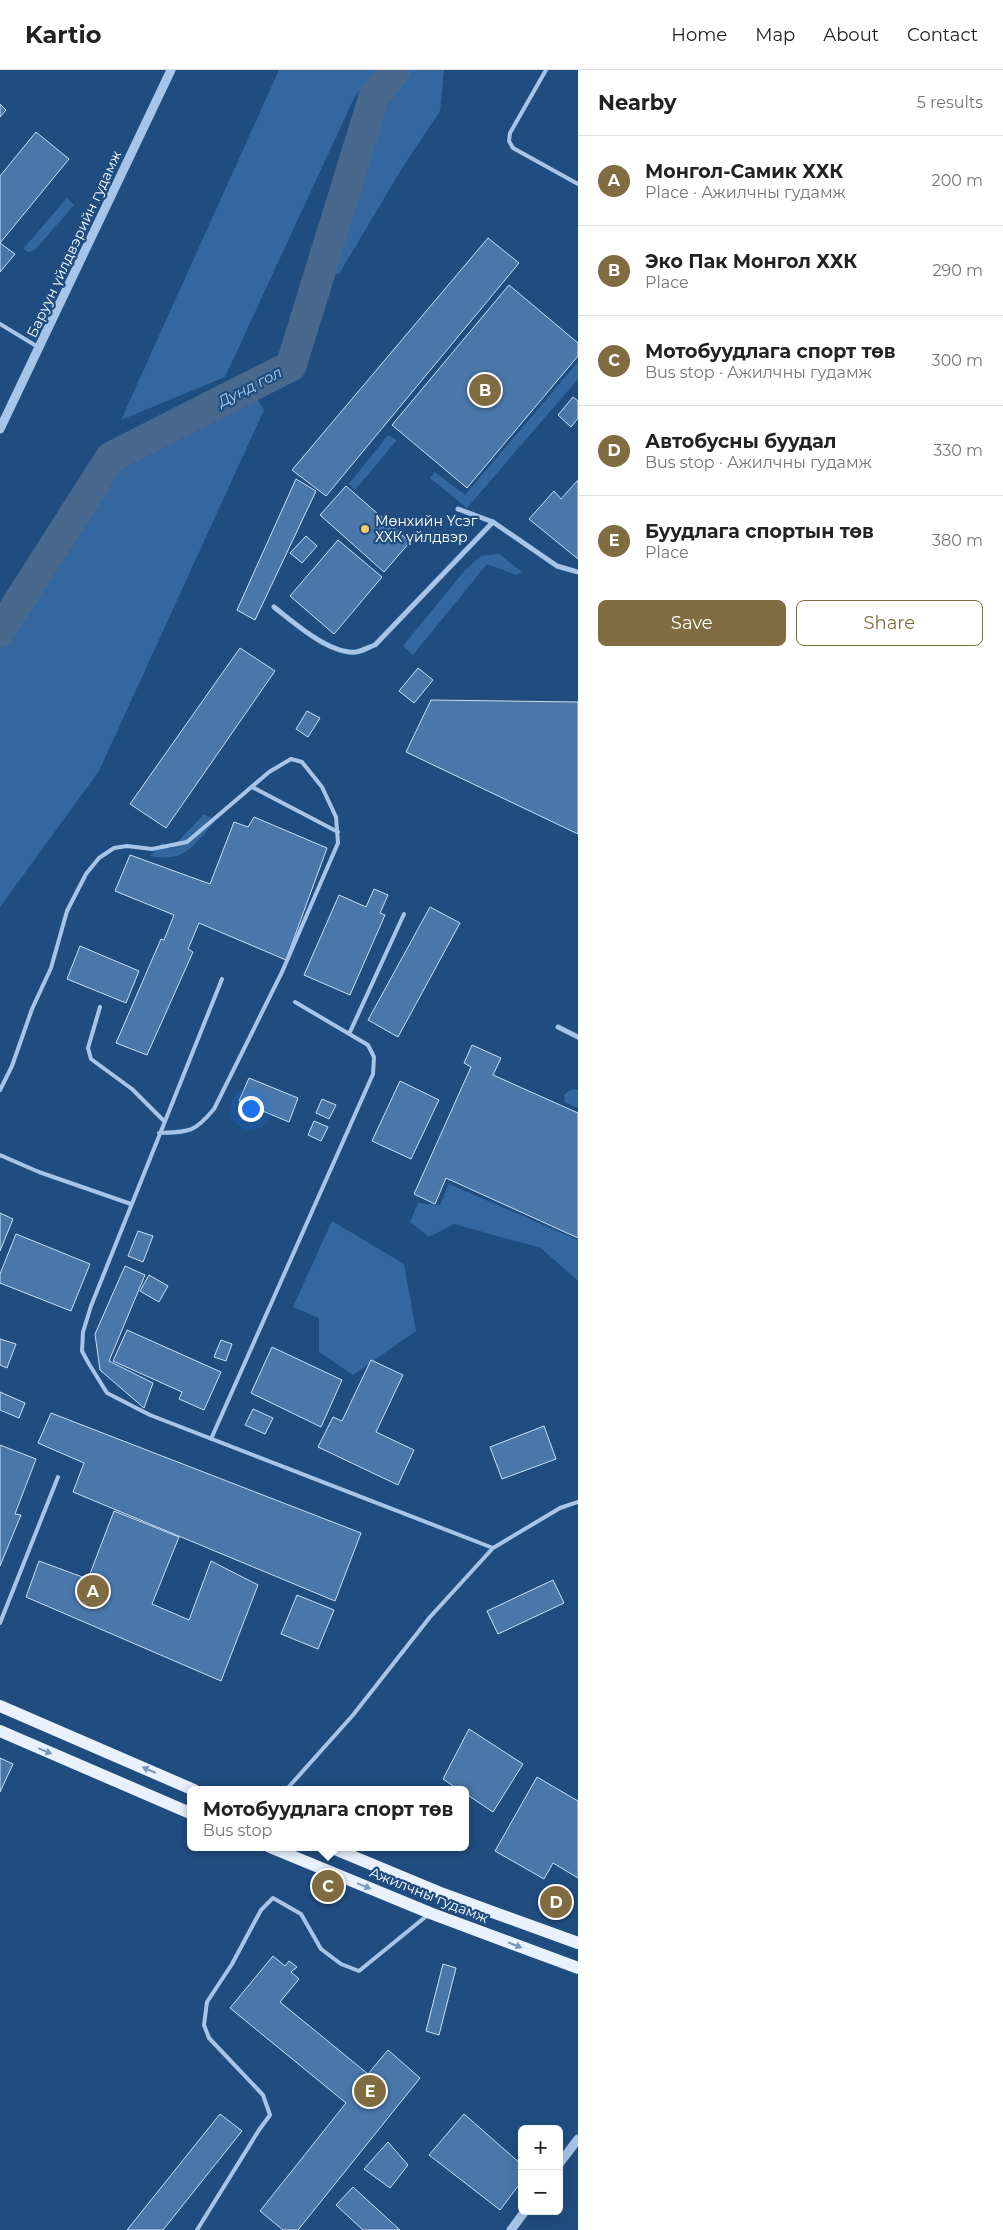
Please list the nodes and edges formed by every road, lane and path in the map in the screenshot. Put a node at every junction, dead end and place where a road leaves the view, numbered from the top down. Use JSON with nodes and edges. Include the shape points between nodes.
{"nodes":[{"id":1,"x":171,"y":70,"type":"edge"},
{"id":2,"x":546,"y":70,"type":"edge"},
{"id":3,"x":578,"y":184,"type":"edge"},
{"id":4,"x":0,"y":324,"type":"edge"},
{"id":5,"x":40,"y":348,"type":"junction"},
{"id":6,"x":0,"y":429,"type":"edge"},
{"id":7,"x":458,"y":509,"type":"dead end"},
{"id":8,"x":493,"y":522,"type":"junction"},
{"id":9,"x":578,"y":572,"type":"edge"},
{"id":10,"x":274,"y":607,"type":"dead end"},
{"id":11,"x":252,"y":787,"type":"junction"},
{"id":12,"x":338,"y":832,"type":"junction"},
{"id":13,"x":404,"y":914,"type":"dead end"},
{"id":14,"x":222,"y":979,"type":"dead end"},
{"id":15,"x":295,"y":1002,"type":"dead end"},
{"id":16,"x":100,"y":1007,"type":"dead end"},
{"id":17,"x":558,"y":1027,"type":"dead end"},
{"id":18,"x":350,"y":1032,"type":"junction"},
{"id":19,"x":578,"y":1037,"type":"edge"},
{"id":20,"x":0,"y":1090,"type":"edge"},
{"id":21,"x":164,"y":1121,"type":"junction"},
{"id":22,"x":159,"y":1134,"type":"junction"},
{"id":23,"x":0,"y":1155,"type":"edge"},
{"id":24,"x":131,"y":1204,"type":"junction"},
{"id":25,"x":211,"y":1439,"type":"junction"},
{"id":26,"x":58,"y":1477,"type":"dead end"},
{"id":27,"x":578,"y":1502,"type":"edge"},
{"id":28,"x":493,"y":1548,"type":"junction"},
{"id":29,"x":0,"y":1623,"type":"edge"},
{"id":30,"x":0,"y":1706,"type":"edge"},
{"id":31,"x":0,"y":1731,"type":"edge"},
{"id":32,"x":290,"y":1786,"type":"edge"},
{"id":33,"x":187,"y":1787,"type":"edge"},
{"id":34,"x":187,"y":1813,"type":"edge"},
{"id":35,"x":280,"y":1851,"type":"edge"},
{"id":36,"x":340,"y":1851,"type":"edge"},
{"id":37,"x":430,"y":1913,"type":"junction"},
{"id":38,"x":578,"y":1943,"type":"edge"},
{"id":39,"x":578,"y":1968,"type":"edge"},
{"id":40,"x":578,"y":2139,"type":"edge"},
{"id":41,"x":563,"y":2159,"type":"edge"},
{"id":42,"x":521,"y":2215,"type":"edge"},
{"id":43,"x":196,"y":2230,"type":"edge"},
{"id":44,"x":511,"y":2230,"type":"edge"}],
"edges":[{"from":1,"to":5,"type":"street","name":"Баруун үйлдвэрийн гудамж"},
{"from":2,"to":3,"type":"lane","via":[[510,133],[509,141],[513,148]]},
{"from":4,"to":5,"type":"lane"},
{"from":5,"to":6,"type":"street","name":"Баруун үйлдвэрийн гудамж"},
{"from":7,"to":8,"type":"street"},
{"from":8,"to":9,"type":"street","via":[[557,566]]},
{"from":8,"to":10,"type":"street","via":[[375,645],[356,652],[339,650],[305,632]]},
{"from":11,"to":12,"type":"lane"},
{"from":11,"to":12,"type":"lane","via":[[291,759],[302,762],[322,787],[336,817]]},
{"from":11,"to":20,"type":"lane","via":[[187,842],[152,849],[114,848],[99,858],[86,874],[67,911],[50,968]]},
{"from":12,"to":22,"type":"lane","via":[[338,843],[282,972],[214,1109],[200,1125],[183,1132]]},
{"from":13,"to":18,"type":"lane"},
{"from":14,"to":21,"type":"lane"},
{"from":15,"to":18,"type":"lane"},
{"from":16,"to":21,"type":"lane","via":[[88,1048],[91,1059],[132,1088]]},
{"from":17,"to":19,"type":"street"},
{"from":18,"to":25,"type":"lane","via":[[368,1045],[374,1057],[373,1074]]},
{"from":21,"to":22,"type":"lane"},
{"from":22,"to":24,"type":"lane"},
{"from":23,"to":24,"type":"lane"},
{"from":24,"to":25,"type":"lane","via":[[91,1306],[83,1332],[82,1350],[108,1393],[150,1415]]},
{"from":25,"to":28,"type":"lane"},
{"from":26,"to":29,"type":"lane"},
{"from":27,"to":28,"type":"lane","via":[[560,1508]]},
{"from":28,"to":32,"type":"lane","via":[[430,1617],[353,1715]]},
{"from":33,"to":30,"type":"main road","one_way":true},
{"from":31,"to":34,"type":"main road","one_way":true},
{"from":35,"to":37,"type":"main road","name":"Ажилчны гудамж","one_way":true},
{"from":36,"to":38,"type":"main road","name":"Ажилчны гудамж","via":[[443,1894]]},
{"from":37,"to":39,"type":"main road","name":"Ажилчны гудамж","one_way":true},
{"from":37,"to":43,"type":"lane","via":[[359,1971],[341,1964],[321,1949],[301,1914],[273,1898],[261,1910],[207,2002],[204,2025],[210,2038],[263,2095],[270,2115]]},
{"from":40,"to":41,"type":"street"},
{"from":42,"to":44,"type":"street"}]}
